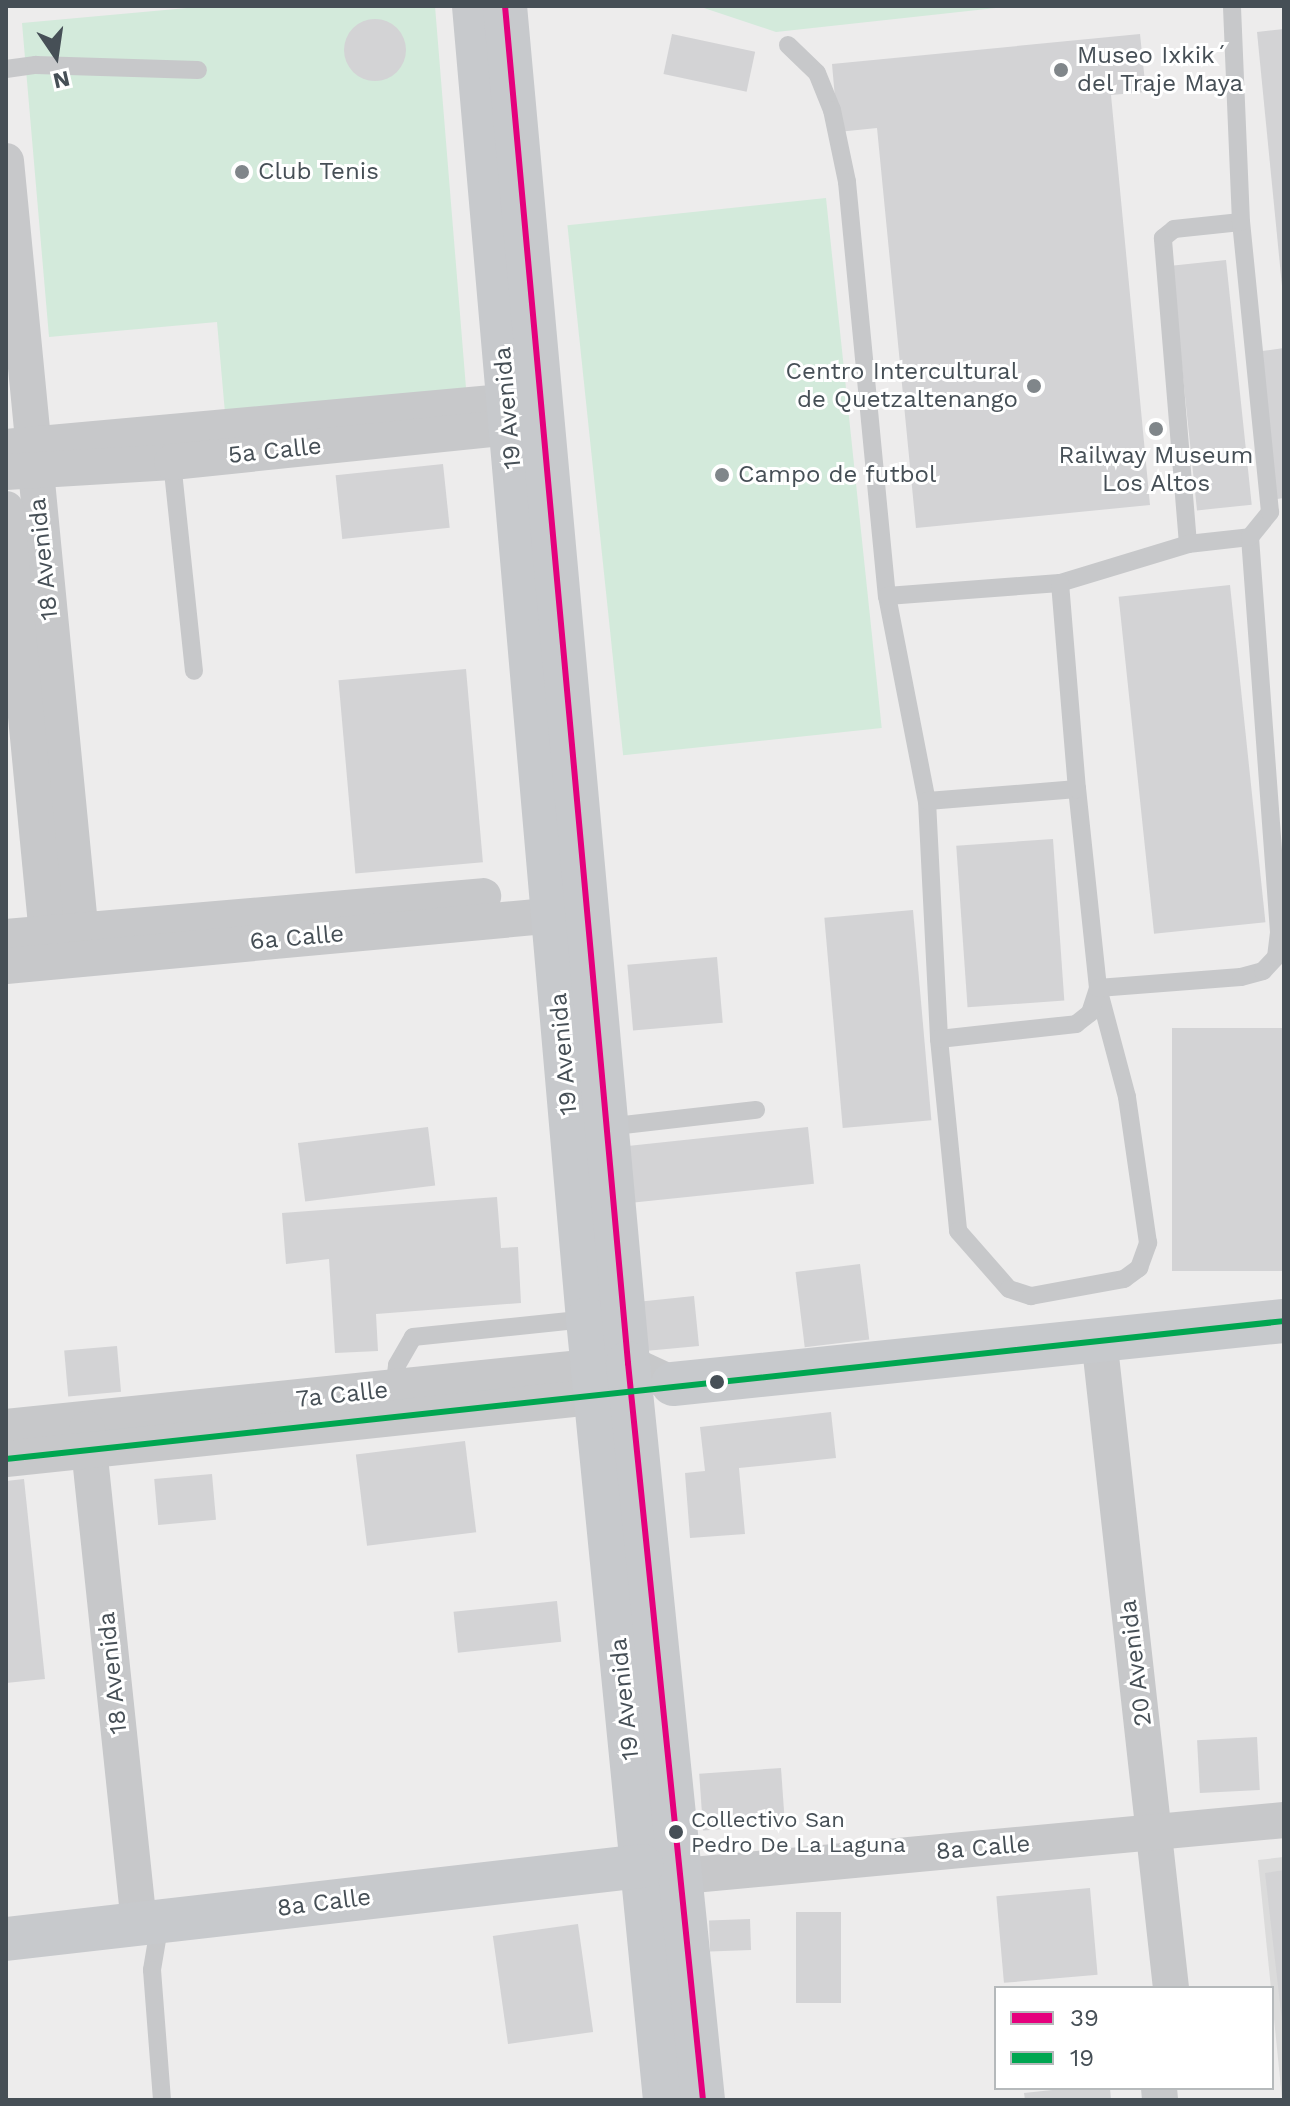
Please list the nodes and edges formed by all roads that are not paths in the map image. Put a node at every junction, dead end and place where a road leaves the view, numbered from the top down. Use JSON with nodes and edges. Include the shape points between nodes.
{"nodes":[{"id":1,"x":474,"y":6,"type":"edge"},
{"id":2,"x":505,"y":6,"type":"edge"},
{"id":3,"x":1232,"y":6,"type":"edge"},
{"id":4,"x":788,"y":45,"type":"dead end"},
{"id":5,"x":6,"y":69,"type":"edge"},
{"id":6,"x":198,"y":70,"type":"dead end"},
{"id":7,"x":6,"y":161,"type":"edge"},
{"id":8,"x":1241,"y":222,"type":"junction"},
{"id":9,"x":526,"y":413,"type":"junction"},
{"id":10,"x":20,"y":459,"type":"edge"},
{"id":11,"x":172,"y":462,"type":"junction"},
{"id":12,"x":6,"y":509,"type":"edge"},
{"id":13,"x":1250,"y":537,"type":"junction"},
{"id":14,"x":1188,"y":544,"type":"junction"},
{"id":15,"x":1060,"y":583,"type":"junction"},
{"id":16,"x":887,"y":596,"type":"junction"},
{"id":17,"x":194,"y":671,"type":"dead end"},
{"id":18,"x":1077,"y":789,"type":"junction"},
{"id":19,"x":927,"y":801,"type":"junction"},
{"id":20,"x":569,"y":902,"type":"junction"},
{"id":21,"x":6,"y":937,"type":"edge"},
{"id":22,"x":65,"y":945,"type":"junction"},
{"id":23,"x":6,"y":966,"type":"edge"},
{"id":24,"x":1098,"y":988,"type":"junction"},
{"id":25,"x":939,"y":1039,"type":"junction"},
{"id":26,"x":756,"y":1110,"type":"dead end"},
{"id":27,"x":606,"y":1127,"type":"junction"},
{"id":28,"x":588,"y":1319,"type":"junction"},
{"id":29,"x":1284,"y":1321,"type":"edge"},
{"id":30,"x":1090,"y":1340,"type":"junction"},
{"id":31,"x":612,"y":1380,"type":"junction"},
{"id":32,"x":673,"y":1384,"type":"joint"},
{"id":33,"x":394,"y":1390,"type":"junction"},
{"id":34,"x":6,"y":1427,"type":"edge"},
{"id":35,"x":99,"y":1435,"type":"junction"},
{"id":36,"x":6,"y":1459,"type":"edge"},
{"id":37,"x":1284,"y":1820,"type":"edge"},
{"id":38,"x":1145,"y":1834,"type":"junction"},
{"id":39,"x":662,"y":1871,"type":"junction"},
{"id":40,"x":150,"y":1923,"type":"junction"},
{"id":41,"x":6,"y":1939,"type":"edge"},
{"id":42,"x":1149,"y":1986,"type":"edge"},
{"id":43,"x":1171,"y":1986,"type":"edge"},
{"id":44,"x":162,"y":2100,"type":"edge"},
{"id":45,"x":665,"y":2100,"type":"edge"},
{"id":46,"x":703,"y":2100,"type":"edge"}],
"edges":[{"from":1,"to":9,"type":"main road","name":"19 Avenida"},
{"from":2,"to":9,"type":"main road","name":"19 Avenida"},
{"from":3,"to":8,"type":"lane"},
{"from":4,"to":16,"type":"lane","via":[[817,73],[832,110],[847,182]]},
{"from":5,"to":6,"type":"lane","via":[[36,65]]},
{"from":7,"to":10,"type":"street","name":"18 Avenida"},
{"from":8,"to":13,"type":"lane","via":[[1270,512]]},
{"from":8,"to":14,"type":"lane","via":[[1174,229],[1163,238]]},
{"from":9,"to":10,"type":"street","name":"5a Calle"},
{"from":9,"to":11,"type":"street","name":"5a Calle"},
{"from":9,"to":20,"type":"main road","name":"19 Avenida"},
{"from":10,"to":11,"type":"street","name":"5a Calle"},
{"from":10,"to":22,"type":"street","name":"18 Avenida"},
{"from":11,"to":17,"type":"lane"},
{"from":12,"to":22,"type":"street","name":"18 Avenida"},
{"from":13,"to":14,"type":"lane"},
{"from":13,"to":24,"type":"lane","via":[[1279,932],[1276,957],[1263,971],[1241,977]]},
{"from":14,"to":15,"type":"lane"},
{"from":15,"to":16,"type":"lane"},
{"from":15,"to":18,"type":"lane"},
{"from":16,"to":19,"type":"lane"},
{"from":18,"to":19,"type":"lane"},
{"from":18,"to":24,"type":"lane"},
{"from":19,"to":25,"type":"lane"},
{"from":20,"to":22,"type":"street","name":"6a Calle"},
{"from":20,"to":27,"type":"main road","name":"19 Avenida"},
{"from":20,"to":28,"type":"main road","name":"19 Avenida"},
{"from":21,"to":22,"type":"street","name":"6a Calle"},
{"from":22,"to":23,"type":"street","name":"6a Calle"},
{"from":24,"to":25,"type":"lane","via":[[1090,1013],[1076,1024]]},
{"from":24,"to":25,"type":"lane","via":[[1127,1097],[1148,1243],[1139,1268],[1124,1279],[1031,1296],[1020,1293],[1009,1289],[958,1231]]},
{"from":26,"to":27,"type":"lane"},
{"from":27,"to":31,"type":"main road","name":"19 Avenida"},
{"from":28,"to":31,"type":"main road","name":"19 Avenida"},
{"from":28,"to":33,"type":"lane","via":[[413,1337],[397,1365]]},
{"from":29,"to":30,"type":"main road","name":"7a Calle"},
{"from":30,"to":32,"type":"main road","name":"7a Calle"},
{"from":30,"to":38,"type":"street","name":"20 Avenida"},
{"from":31,"to":32,"type":"street","name":"7a Calle"},
{"from":31,"to":33,"type":"street","name":"7a Calle"},
{"from":31,"to":35,"type":"street","name":"7a Calle"},
{"from":31,"to":39,"type":"main road","name":"19 Avenida"},
{"from":33,"to":35,"type":"street","name":"7a Calle"},
{"from":34,"to":35,"type":"street","name":"7a Calle"},
{"from":35,"to":36,"type":"street","name":"7a Calle"},
{"from":35,"to":40,"type":"street","name":"18 Avenida"},
{"from":37,"to":38,"type":"street","name":"8a Calle"},
{"from":38,"to":39,"type":"street","name":"8a Calle"},
{"from":38,"to":42,"type":"street","name":"20 Avenida"},
{"from":38,"to":43,"type":"street","name":"20 Avenida"},
{"from":39,"to":40,"type":"main road","name":"8a Calle"},
{"from":39,"to":45,"type":"main road","name":"19 Avenida"},
{"from":39,"to":46,"type":"main road","name":"19 Avenida"},
{"from":40,"to":41,"type":"main road","name":"8a Calle"},
{"from":40,"to":44,"type":"lane"}]}
